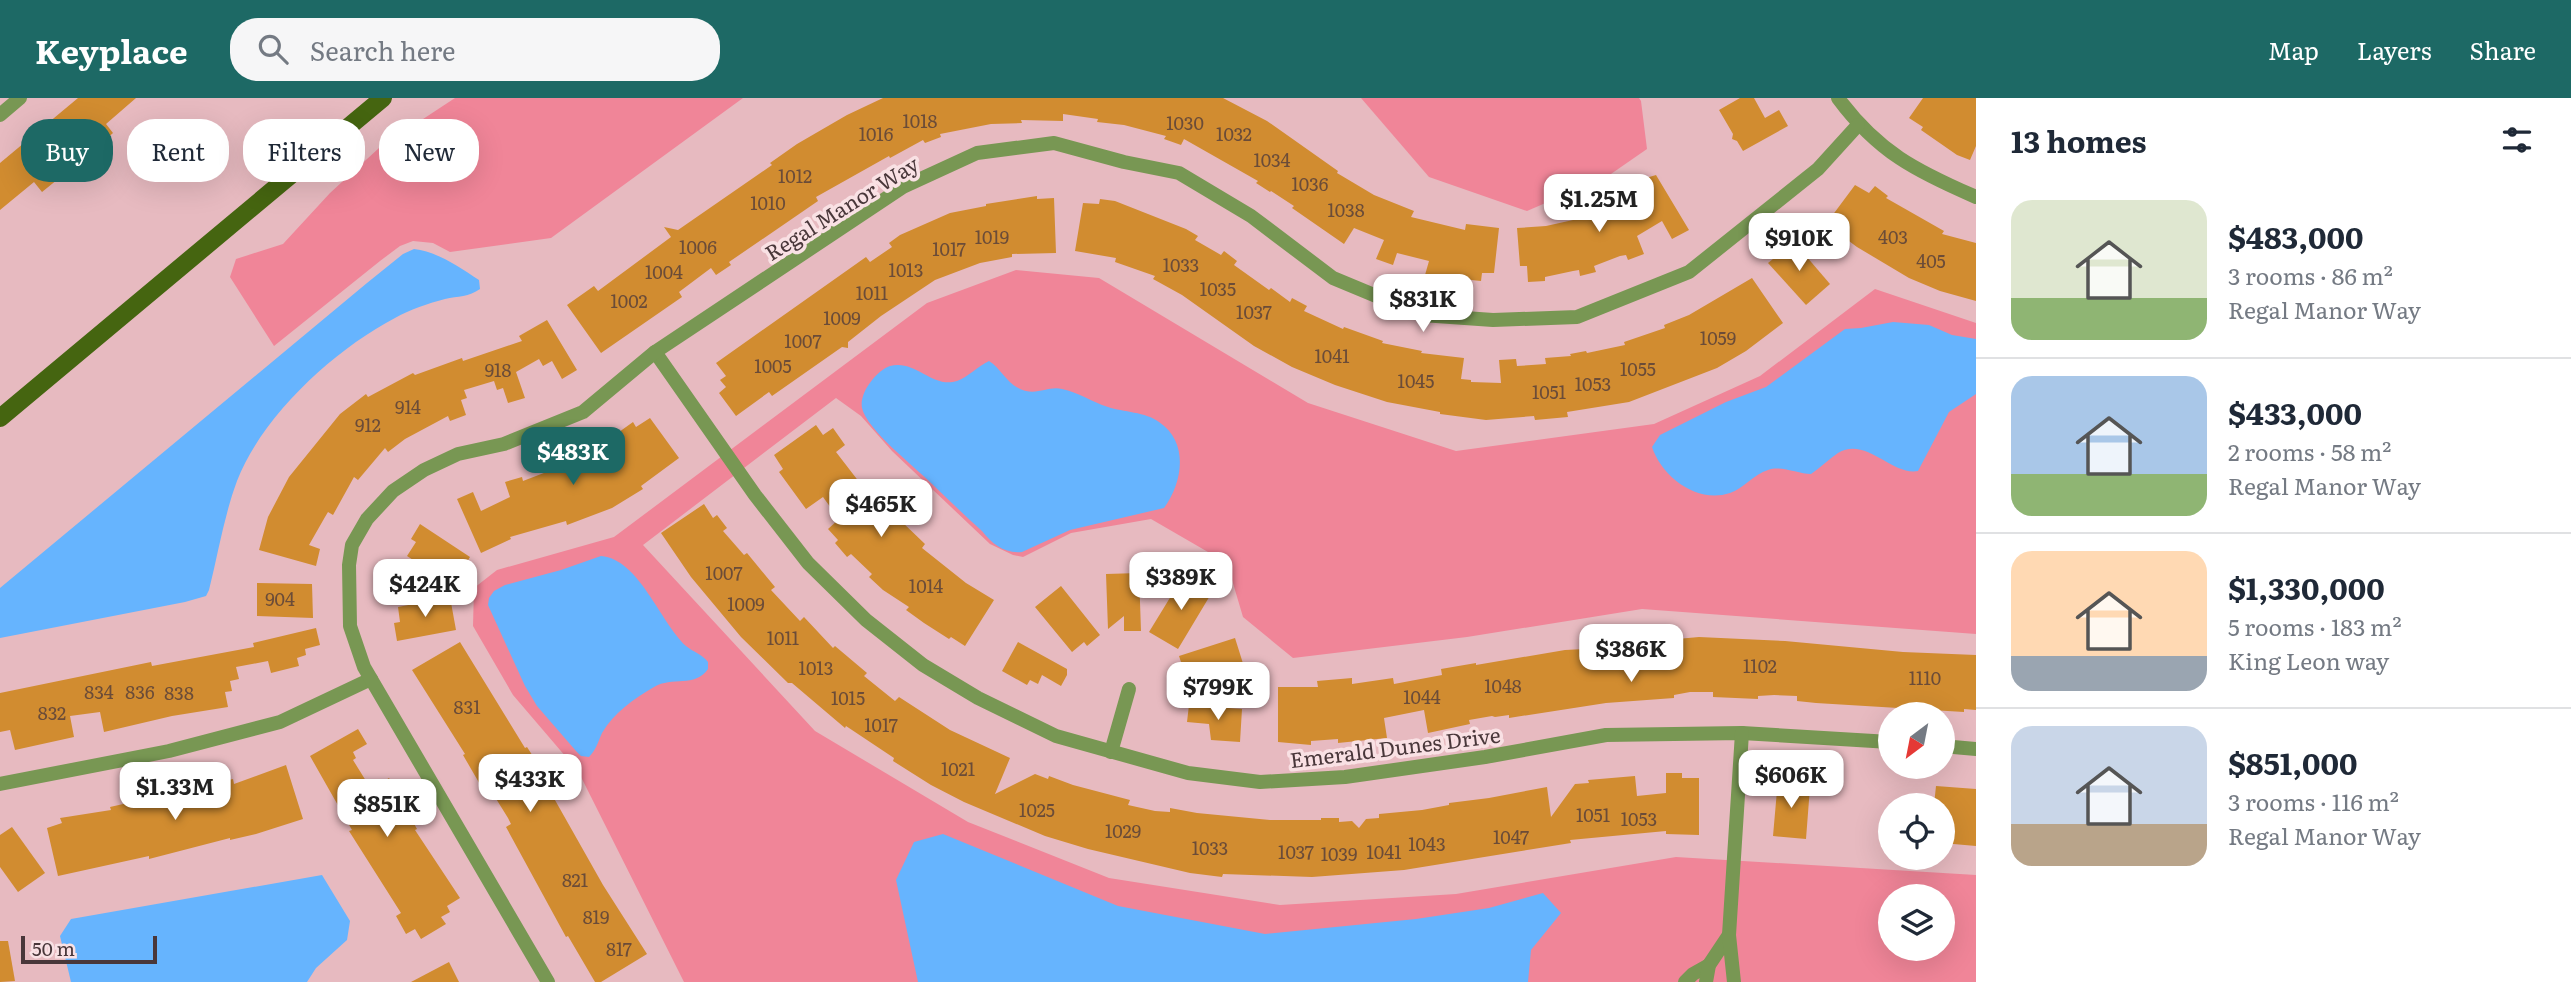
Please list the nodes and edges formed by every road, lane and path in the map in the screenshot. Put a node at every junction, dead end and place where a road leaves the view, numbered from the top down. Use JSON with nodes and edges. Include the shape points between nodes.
{"nodes":[{"id":1,"x":20,"y":98,"type":"edge"},
{"id":2,"x":383,"y":98,"type":"edge"},
{"id":3,"x":1838,"y":98,"type":"edge"},
{"id":4,"x":0,"y":115,"type":"edge"},
{"id":5,"x":1858,"y":125,"type":"junction"},
{"id":6,"x":1976,"y":197,"type":"edge"},
{"id":7,"x":655,"y":352,"type":"junction"},
{"id":8,"x":0,"y":418,"type":"edge"},
{"id":9,"x":370,"y":679,"type":"junction"},
{"id":10,"x":1129,"y":690,"type":"dead end"},
{"id":11,"x":1742,"y":733,"type":"junction"},
{"id":12,"x":1878,"y":741,"type":"edge"},
{"id":13,"x":1955,"y":747,"type":"edge"},
{"id":14,"x":1976,"y":749,"type":"edge"},
{"id":15,"x":1111,"y":752,"type":"junction"},
{"id":16,"x":0,"y":784,"type":"edge"},
{"id":17,"x":1729,"y":935,"type":"junction"},
{"id":18,"x":1709,"y":965,"type":"junction"},
{"id":19,"x":548,"y":982,"type":"edge"},
{"id":20,"x":1685,"y":982,"type":"edge"},
{"id":21,"x":1706,"y":982,"type":"edge"},
{"id":22,"x":1734,"y":982,"type":"edge"}],
"edges":[{"from":1,"to":4,"type":"street"},
{"from":2,"to":8,"type":"main road"},
{"from":3,"to":5,"type":"street"},
{"from":5,"to":6,"type":"street","via":[[1890,153]]},
{"from":5,"to":7,"type":"street","name":"Regal Manor Way","via":[[1818,169],[1689,272],[1577,317],[1493,320],[1422,315],[1333,278],[1251,216],[1179,173],[1054,143],[977,153],[903,187]]},
{"from":7,"to":9,"type":"street","name":"Regal Manor Way","via":[[583,412],[424,470],[393,491],[367,519],[352,545],[349,565],[351,625]]},
{"from":7,"to":15,"type":"street","name":"Emerald Dunes Drive","via":[[808,563],[866,620],[923,665],[978,698],[1056,736]]},
{"from":9,"to":16,"type":"street","via":[[280,722],[169,751]]},
{"from":9,"to":19,"type":"street","name":"Regal Manor Way"},
{"from":10,"to":15,"type":"street"},
{"from":11,"to":12,"type":"street","name":"Emerald Dunes Drive"},
{"from":11,"to":15,"type":"street","name":"Emerald Dunes Drive","via":[[1606,735],[1345,777],[1260,782],[1188,774]]},
{"from":11,"to":17,"type":"street"},
{"from":13,"to":14,"type":"street"},
{"from":17,"to":18,"type":"street"},
{"from":17,"to":22,"type":"street"},
{"from":18,"to":20,"type":"street"},
{"from":18,"to":21,"type":"street"}]}
